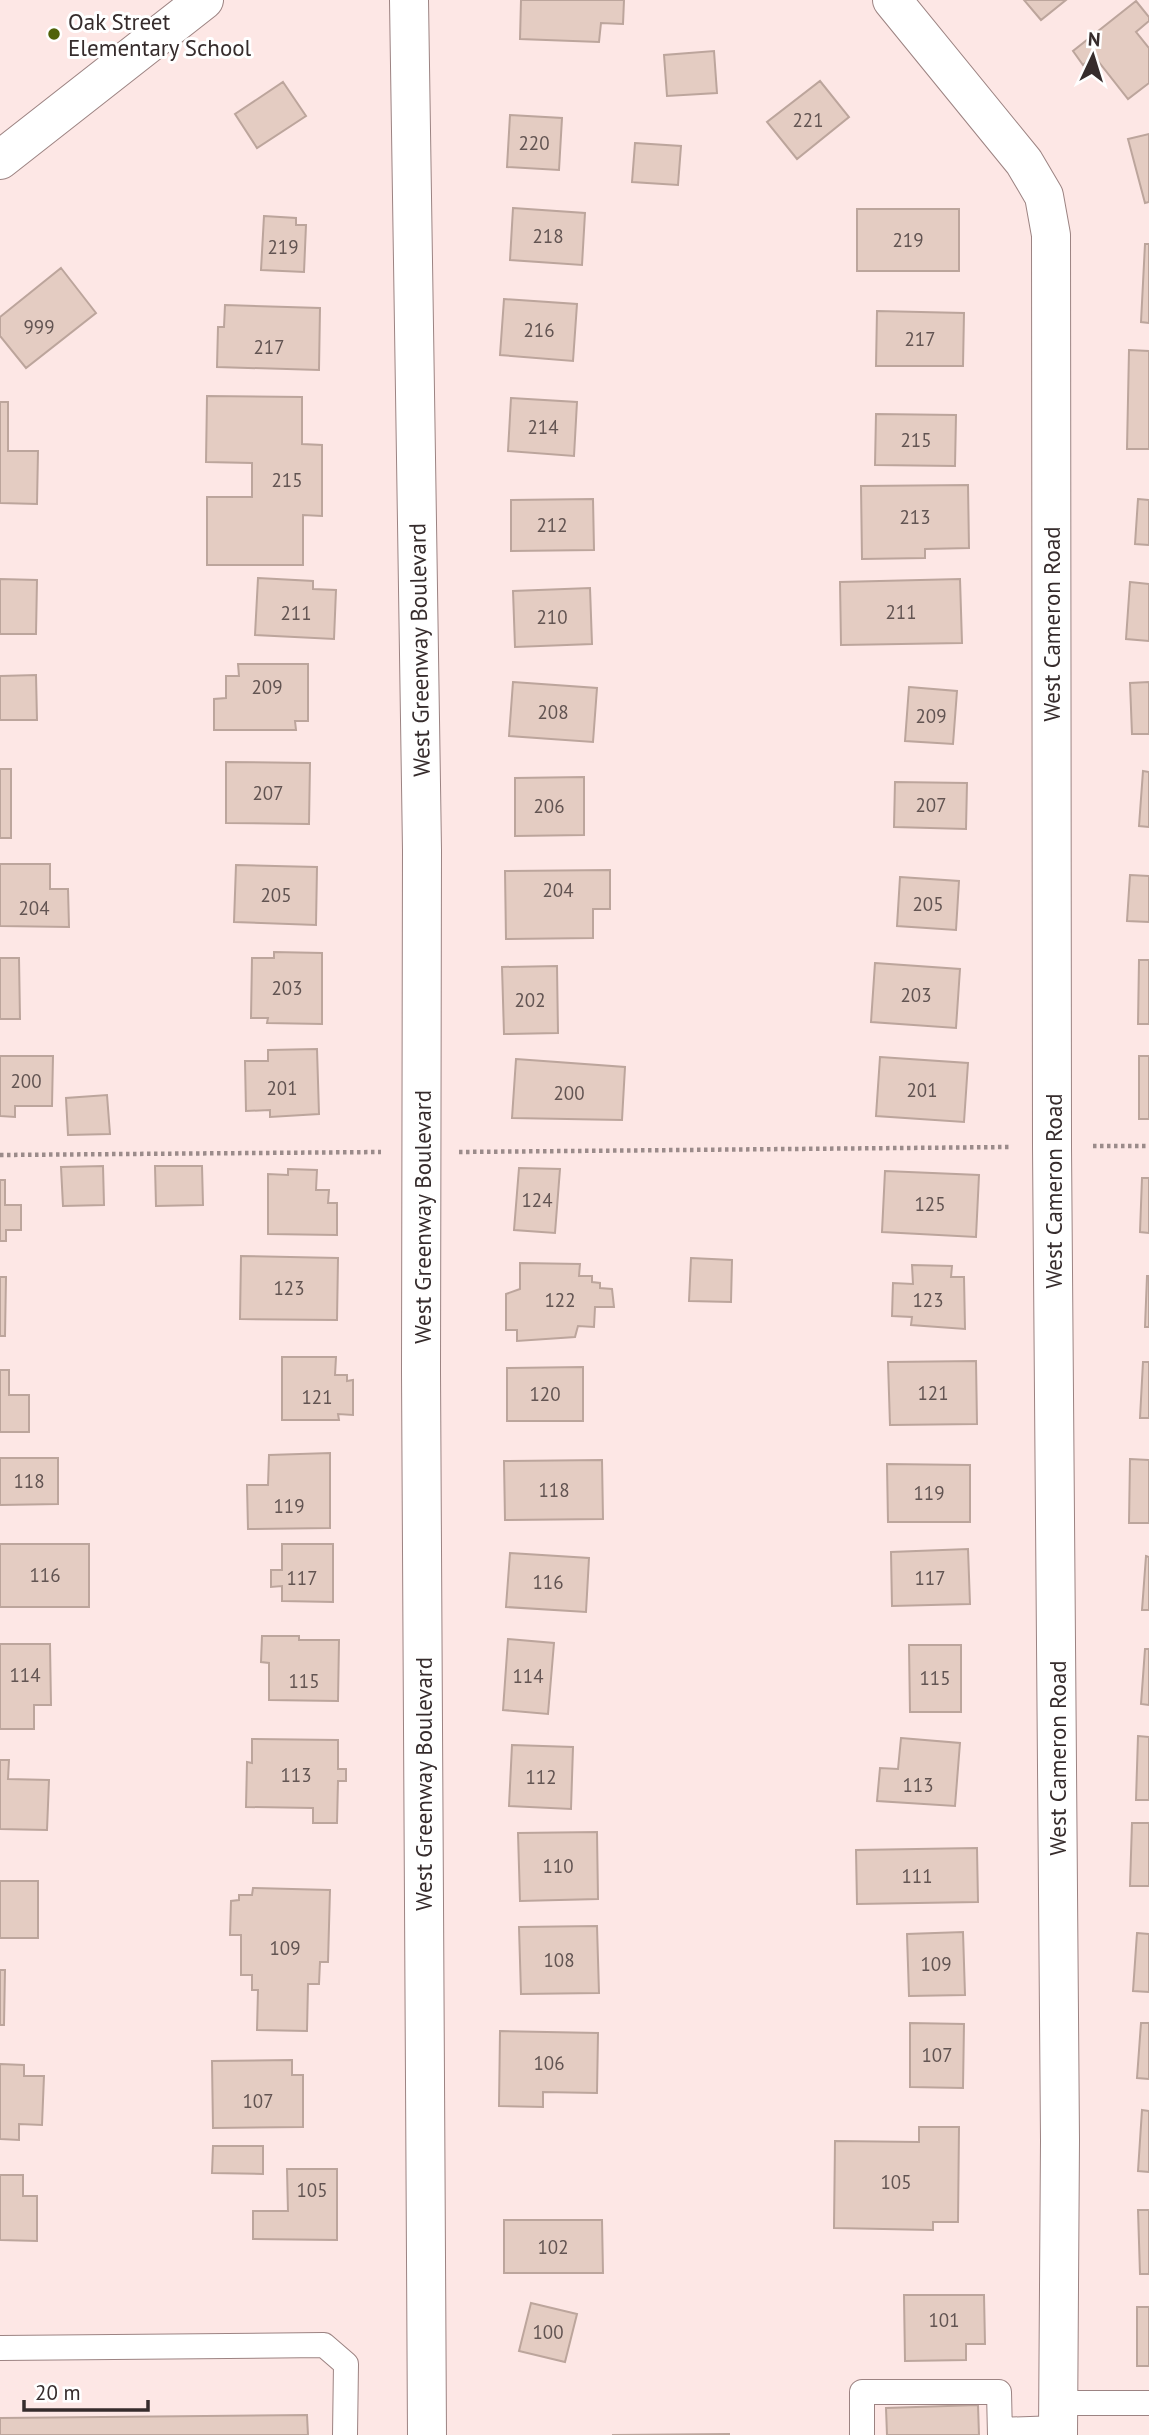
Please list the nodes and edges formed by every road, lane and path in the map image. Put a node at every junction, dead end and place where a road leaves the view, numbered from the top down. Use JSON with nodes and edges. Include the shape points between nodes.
{"nodes":[{"id":1,"x":410,"y":0,"type":"edge"},
{"id":2,"x":892,"y":0,"type":"edge"},
{"id":3,"x":193,"y":3,"type":"edge"},
{"id":4,"x":0,"y":160,"type":"edge"},
{"id":5,"x":1149,"y":1146,"type":"edge"},
{"id":6,"x":1052,"y":1147,"type":"junction"},
{"id":7,"x":423,"y":1152,"type":"junction"},
{"id":8,"x":0,"y":1155,"type":"edge"},
{"id":9,"x":0,"y":2348,"type":"edge"},
{"id":10,"x":1149,"y":2403,"type":"edge"},
{"id":11,"x":1058,"y":2422,"type":"edge"},
{"id":12,"x":1000,"y":2432,"type":"edge"},
{"id":13,"x":345,"y":2435,"type":"edge"},
{"id":14,"x":427,"y":2435,"type":"edge"},
{"id":15,"x":862,"y":2435,"type":"edge"}],
"edges":[{"from":1,"to":7,"type":"street","name":"West Greenway Boulevard"},
{"from":2,"to":6,"type":"street","name":"West Cameron Road","via":[[1024,162],[1044,196],[1051,235]]},
{"from":3,"to":4,"type":"street"},
{"from":5,"to":6,"type":"path"},
{"from":6,"to":7,"type":"path"},
{"from":6,"to":11,"type":"street","name":"West Cameron Road"},
{"from":7,"to":8,"type":"path"},
{"from":7,"to":14,"type":"street","name":"West Greenway Boulevard"},
{"from":9,"to":13,"type":"lane","via":[[324,2345],[346,2364]]},
{"from":10,"to":11,"type":"lane"},
{"from":11,"to":12,"type":"lane"},
{"from":12,"to":15,"type":"lane","via":[[999,2392],[862,2392]]}]}
